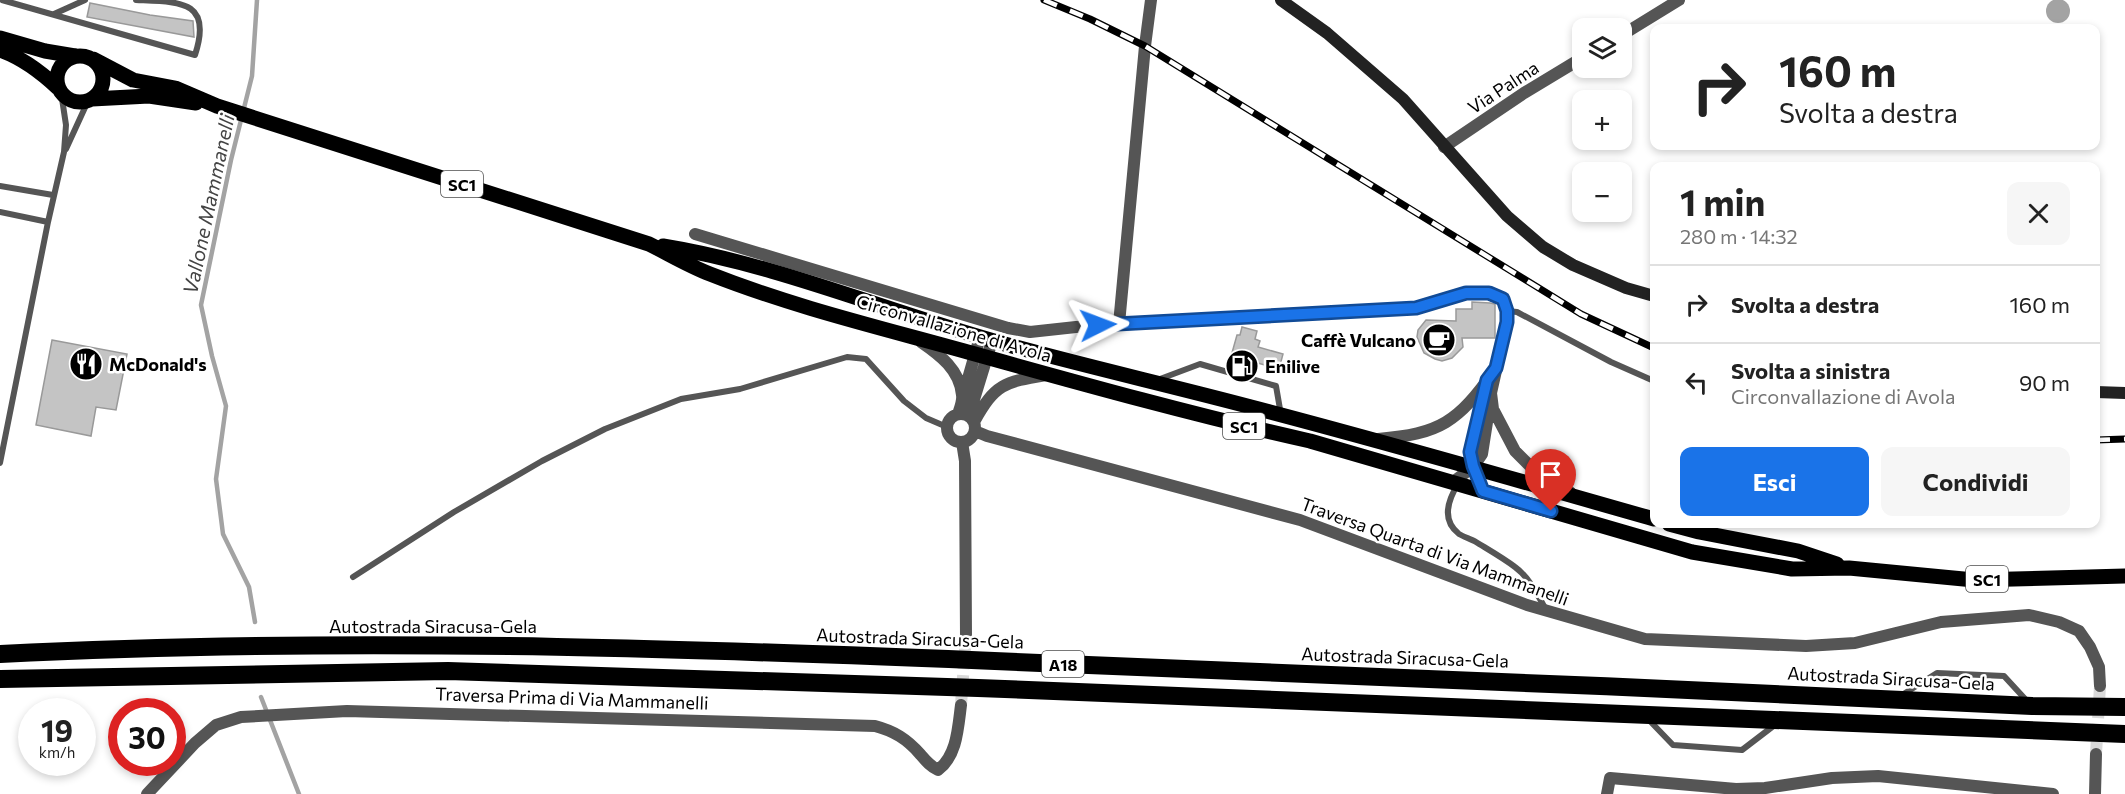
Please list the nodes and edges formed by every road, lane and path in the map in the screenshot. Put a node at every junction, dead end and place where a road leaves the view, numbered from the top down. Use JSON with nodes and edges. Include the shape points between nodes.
{"nodes":[{"id":1,"x":2,"y":0,"type":"edge"},
{"id":2,"x":85,"y":0,"type":"edge"},
{"id":3,"x":136,"y":0,"type":"edge"},
{"id":4,"x":1151,"y":0,"type":"edge"},
{"id":5,"x":1281,"y":0,"type":"edge"},
{"id":6,"x":1680,"y":0,"type":"edge"},
{"id":7,"x":53,"y":14,"type":"junction"},
{"id":8,"x":1632,"y":29,"type":"edge"},
{"id":9,"x":0,"y":38,"type":"edge"},
{"id":10,"x":0,"y":50,"type":"edge"},
{"id":11,"x":75,"y":56,"type":"junction"},
{"id":12,"x":93,"y":60,"type":"junction"},
{"id":13,"x":1572,"y":64,"type":"edge"},
{"id":14,"x":59,"y":90,"type":"junction"},
{"id":15,"x":90,"y":100,"type":"junction"},
{"id":16,"x":217,"y":106,"type":"junction"},
{"id":17,"x":1444,"y":147,"type":"junction"},
{"id":18,"x":64,"y":152,"type":"junction"},
{"id":19,"x":0,"y":186,"type":"edge"},
{"id":20,"x":53,"y":195,"type":"junction"},
{"id":21,"x":0,"y":212,"type":"edge"},
{"id":22,"x":48,"y":222,"type":"junction"},
{"id":23,"x":695,"y":234,"type":"dead end"},
{"id":24,"x":649,"y":244,"type":"junction"},
{"id":25,"x":1650,"y":295,"type":"edge"},
{"id":26,"x":1507,"y":311,"type":"junction"},
{"id":27,"x":1119,"y":324,"type":"junction"},
{"id":28,"x":918,"y":339,"type":"junction"},
{"id":29,"x":986,"y":339,"type":"junction"},
{"id":30,"x":981,"y":356,"type":"junction"},
{"id":31,"x":1047,"y":375,"type":"junction"},
{"id":32,"x":1650,"y":379,"type":"edge"},
{"id":33,"x":1151,"y":383,"type":"junction"},
{"id":34,"x":1489,"y":386,"type":"junction"},
{"id":35,"x":2100,"y":392,"type":"edge"},
{"id":36,"x":2123,"y":393,"type":"edge"},
{"id":37,"x":963,"y":396,"type":"junction"},
{"id":38,"x":958,"y":414,"type":"junction"},
{"id":39,"x":1281,"y":415,"type":"junction"},
{"id":40,"x":973,"y":423,"type":"junction"},
{"id":41,"x":947,"y":427,"type":"junction"},
{"id":42,"x":1371,"y":439,"type":"junction"},
{"id":43,"x":962,"y":442,"type":"junction"},
{"id":44,"x":0,"y":464,"type":"edge"},
{"id":45,"x":1473,"y":466,"type":"junction"},
{"id":46,"x":1456,"y":482,"type":"junction"},
{"id":47,"x":1483,"y":491,"type":"junction"},
{"id":48,"x":1578,"y":497,"type":"junction"},
{"id":49,"x":1650,"y":518,"type":"edge"},
{"id":50,"x":1684,"y":528,"type":"edge"},
{"id":51,"x":1849,"y":568,"type":"junction"},
{"id":52,"x":2125,"y":576,"type":"edge"},
{"id":53,"x":353,"y":577,"type":"dead end"},
{"id":54,"x":1547,"y":611,"type":"junction"},
{"id":55,"x":966,"y":635,"type":"tunnel mouth"},
{"id":56,"x":0,"y":654,"type":"edge"},
{"id":57,"x":1,"y":680,"type":"edge"},
{"id":58,"x":2100,"y":686,"type":"tunnel mouth"},
{"id":59,"x":1895,"y":699,"type":"junction"},
{"id":60,"x":961,"y":705,"type":"tunnel mouth"},
{"id":61,"x":2032,"y":706,"type":"junction"},
{"id":62,"x":2125,"y":707,"type":"edge"},
{"id":63,"x":1643,"y":714,"type":"junction"},
{"id":64,"x":1782,"y":720,"type":"junction"},
{"id":65,"x":2125,"y":734,"type":"edge"},
{"id":66,"x":2096,"y":754,"type":"tunnel mouth"},
{"id":67,"x":147,"y":794,"type":"edge"},
{"id":68,"x":1607,"y":794,"type":"edge"},
{"id":69,"x":2053,"y":794,"type":"edge"},
{"id":70,"x":2095,"y":794,"type":"edge"}],
"edges":[{"from":1,"to":7,"type":"lane"},
{"from":2,"to":7,"type":"lane"},
{"from":3,"to":7,"type":"lane","via":[[178,2],[193,10],[202,34],[195,55]]},
{"from":4,"to":27,"type":"street"},
{"from":5,"to":17,"type":"main road","via":[[1327,33],[1403,99]]},
{"from":6,"to":8,"type":"street"},
{"from":9,"to":11,"type":"main road"},
{"from":10,"to":14,"type":"main road","via":[[46,76]]},
{"from":11,"to":12,"type":"main road"},
{"from":11,"to":14,"type":"main road","via":[[59,68]]},
{"from":12,"to":15,"type":"main road","via":[[99,65],[103,80]]},
{"from":12,"to":16,"type":"main road","via":[[134,80],[175,88]]},
{"from":13,"to":17,"type":"street","name":"Via Palma"},
{"from":14,"to":15,"type":"main road","via":[[76,102]]},
{"from":14,"to":18,"type":"lane","via":[[66,125]]},
{"from":15,"to":16,"type":"main road","via":[[149,96]]},
{"from":15,"to":18,"type":"lane"},
{"from":16,"to":24,"type":"main road","name":"Circonvallazione di Avola","number":"SC1"},
{"from":17,"to":25,"type":"main road","via":[[1507,216],[1543,247],[1573,266]]},
{"from":18,"to":20,"type":"lane"},
{"from":19,"to":20,"type":"lane"},
{"from":20,"to":22,"type":"lane"},
{"from":21,"to":22,"type":"lane"},
{"from":22,"to":44,"type":"lane"},
{"from":23,"to":27,"type":"street","via":[[1008,328],[1030,332]]},
{"from":24,"to":28,"type":"main road","name":"Circonvallazione di Avola","number":"SC1","via":[[708,273],[774,297]]},
{"from":24,"to":29,"type":"main road","name":"Circonvallazione di Avola","number":"SC1","via":[[711,254],[775,271]]},
{"from":26,"to":27,"type":"street","via":[[1503,299],[1489,293],[1466,293],[1416,308]]},
{"from":26,"to":32,"type":"lane","via":[[1517,312]]},
{"from":26,"to":34,"type":"street"},
{"from":28,"to":30,"type":"main road","name":"Circonvallazione di Avola","number":"SC1"},
{"from":28,"to":37,"type":"street","via":[[950,366]]},
{"from":29,"to":30,"type":"street"},
{"from":29,"to":33,"type":"main road","name":"Circonvallazione di Avola","number":"SC1"},
{"from":30,"to":31,"type":"main road","name":"Circonvallazione di Avola","number":"SC1"},
{"from":30,"to":37,"type":"street"},
{"from":30,"to":40,"type":"street","via":[[972,406]]},
{"from":31,"to":40,"type":"street","via":[[1014,380],[998,389],[986,399]]},
{"from":31,"to":46,"type":"main road","name":"Circonvallazione di Avola","number":"SC1"},
{"from":33,"to":39,"type":"main road","name":"Circonvallazione di Avola","number":"SC1"},
{"from":33,"to":39,"type":"lane","via":[[1200,364],[1276,386]]},
{"from":34,"to":42,"type":"street","via":[[1434,429]]},
{"from":34,"to":45,"type":"street","via":[[1482,454]]},
{"from":34,"to":48,"type":"street","via":[[1493,409],[1515,452],[1532,468]]},
{"from":35,"to":36,"type":"main road"},
{"from":37,"to":38,"type":"street"},
{"from":38,"to":40,"type":"street"},
{"from":38,"to":41,"type":"street"},
{"from":39,"to":42,"type":"main road","name":"Circonvallazione di Avola","number":"SC1"},
{"from":40,"to":43,"type":"street","via":[[970,439]]},
{"from":40,"to":54,"type":"street","name":"Traversa Quarta di Via Mammanelli","via":[[987,436],[1300,520]]},
{"from":41,"to":43,"type":"street","via":[[951,438]]},
{"from":41,"to":53,"type":"lane","via":[[926,418],[904,400],[866,359],[847,357],[740,389],[681,399],[605,429],[522,472]]},
{"from":42,"to":45,"type":"main road","name":"Circonvallazione di Avola","number":"SC1"},
{"from":43,"to":55,"type":"street"},
{"from":45,"to":46,"type":"street"},
{"from":45,"to":47,"type":"street"},
{"from":45,"to":48,"type":"main road","name":"Circonvallazione di Avola","number":"SC1"},
{"from":46,"to":47,"type":"main road","name":"Circonvallazione di Avola","number":"SC1"},
{"from":46,"to":54,"type":"lane","via":[[1449,498],[1449,523],[1460,534],[1517,568]]},
{"from":47,"to":51,"type":"main road","name":"Circonvallazione di Avola","number":"SC1","via":[[1692,552],[1792,569]]},
{"from":48,"to":49,"type":"main road","name":"Circonvallazione di Avola","number":"SC1"},
{"from":50,"to":51,"type":"main road","name":"Circonvallazione di Avola","number":"SC1","via":[[1798,551]]},
{"from":51,"to":52,"type":"main road","name":"Circonvallazione di Avola","number":"SC1","via":[[1974,580]]},
{"from":54,"to":58,"type":"street","name":"Traversa Quarta di Via Mammanelli","via":[[1644,639],[1806,646],[1855,643],[1941,622],[2029,615],[2059,622],[2079,632],[2099,667]]},
{"from":56,"to":59,"type":"highway","name":"Autostrada Siracusa-Gela","number":"A18","via":[[447,644],[935,658]]},
{"from":57,"to":63,"type":"highway","number":"A18","via":[[448,671]]},
{"from":59,"to":61,"type":"highway","name":"Autostrada Siracusa-Gela","number":"A18"},
{"from":59,"to":61,"type":"lane","via":[[1937,673],[2004,676]]},
{"from":60,"to":67,"type":"street","name":"Traversa Prima di Via Mammanelli","via":[[952,752],[938,771],[904,738],[875,726],[347,711],[241,717],[216,725]]},
{"from":61,"to":62,"type":"highway","name":"Autostrada Siracusa-Gela","number":"A18"},
{"from":63,"to":64,"type":"highway","number":"A18"},
{"from":63,"to":64,"type":"lane","via":[[1673,745],[1742,750]]},
{"from":64,"to":65,"type":"highway","number":"A18"},
{"from":66,"to":70,"type":"street"},
{"from":68,"to":69,"type":"street","via":[[1610,778],[1736,789],[1878,776]]}]}
